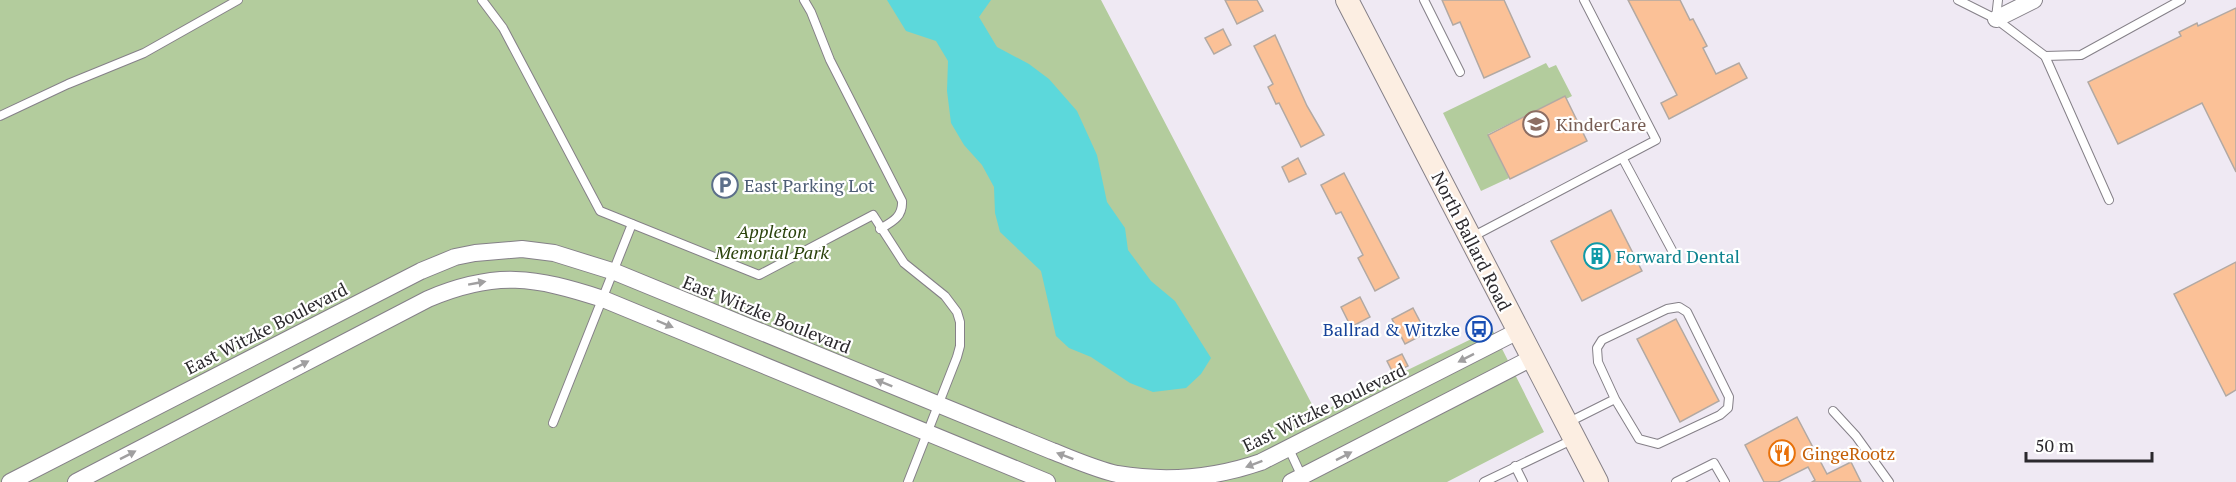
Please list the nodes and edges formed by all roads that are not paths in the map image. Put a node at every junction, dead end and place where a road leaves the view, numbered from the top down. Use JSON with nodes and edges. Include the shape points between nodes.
{"nodes":[{"id":1,"x":238,"y":0,"type":"edge"},
{"id":2,"x":482,"y":0,"type":"edge"},
{"id":3,"x":804,"y":0,"type":"edge"},
{"id":4,"x":1347,"y":0,"type":"edge"},
{"id":5,"x":1424,"y":0,"type":"edge"},
{"id":6,"x":1584,"y":0,"type":"edge"},
{"id":7,"x":1958,"y":0,"type":"edge"},
{"id":8,"x":1998,"y":0,"type":"edge"},
{"id":9,"x":2034,"y":0,"type":"edge"},
{"id":10,"x":2181,"y":0,"type":"edge"},
{"id":11,"x":2169,"y":2,"type":"edge"},
{"id":12,"x":1996,"y":19,"type":"junction"},
{"id":13,"x":2045,"y":56,"type":"junction"},
{"id":14,"x":1460,"y":72,"type":"dead end"},
{"id":15,"x":0,"y":116,"type":"edge"},
{"id":16,"x":1623,"y":159,"type":"junction"},
{"id":17,"x":2109,"y":200,"type":"dead end"},
{"id":18,"x":632,"y":224,"type":"junction"},
{"id":19,"x":880,"y":229,"type":"junction"},
{"id":20,"x":1470,"y":238,"type":"junction"},
{"id":21,"x":1674,"y":254,"type":"dead end"},
{"id":22,"x":615,"y":272,"type":"junction"},
{"id":23,"x":603,"y":299,"type":"junction"},
{"id":24,"x":1518,"y":331,"type":"junction"},
{"id":25,"x":1532,"y":358,"type":"junction"},
{"id":26,"x":1615,"y":399,"type":"junction"},
{"id":27,"x":939,"y":405,"type":"junction"},
{"id":28,"x":1833,"y":411,"type":"dead end"},
{"id":29,"x":553,"y":423,"type":"dead end"},
{"id":30,"x":1570,"y":431,"type":"junction"},
{"id":31,"x":928,"y":433,"type":"junction"},
{"id":32,"x":1288,"y":449,"type":"junction"},
{"id":33,"x":1515,"y":466,"type":"junction"},
{"id":34,"x":1299,"y":480,"type":"edge"},
{"id":35,"x":10,"y":482,"type":"edge"},
{"id":36,"x":76,"y":482,"type":"edge"},
{"id":37,"x":908,"y":482,"type":"edge"},
{"id":38,"x":1047,"y":482,"type":"edge"},
{"id":39,"x":1484,"y":482,"type":"edge"},
{"id":40,"x":1523,"y":482,"type":"edge"},
{"id":41,"x":1597,"y":482,"type":"edge"},
{"id":42,"x":1676,"y":482,"type":"edge"},
{"id":43,"x":1725,"y":482,"type":"edge"},
{"id":44,"x":1889,"y":482,"type":"edge"}],
"edges":[{"from":1,"to":15,"type":"lane","via":[[144,53]]},
{"from":2,"to":18,"type":"lane","via":[[503,28],[600,211]]},
{"from":3,"to":19,"type":"lane","via":[[902,201],[898,217]]},
{"from":4,"to":20,"type":"main road","name":"North Ballard Road"},
{"from":5,"to":14,"type":"lane"},
{"from":6,"to":16,"type":"lane","via":[[1657,138]]},
{"from":7,"to":12,"type":"lane"},
{"from":8,"to":12,"type":"lane"},
{"from":9,"to":12,"type":"street"},
{"from":10,"to":11,"type":"lane"},
{"from":11,"to":13,"type":"lane","via":[[2081,55]]},
{"from":12,"to":13,"type":"lane"},
{"from":13,"to":17,"type":"lane"},
{"from":16,"to":20,"type":"lane"},
{"from":16,"to":21,"type":"lane"},
{"from":18,"to":19,"type":"lane","via":[[759,275],[873,215]]},
{"from":18,"to":22,"type":"lane"},
{"from":19,"to":27,"type":"lane","via":[[904,263],[945,296],[957,312],[960,346]]},
{"from":20,"to":24,"type":"main road","name":"North Ballard Road"},
{"from":22,"to":23,"type":"lane"},
{"from":27,"to":22,"type":"street","name":"East Witzke Boulevard","one_way":true},
{"from":22,"to":35,"type":"street","name":"East Witzke Boulevard","via":[[538,249],[455,257],[394,284]]},
{"from":23,"to":29,"type":"lane"},
{"from":23,"to":31,"type":"street","one_way":true},
{"from":36,"to":23,"type":"street","one_way":true,"via":[[451,289],[473,283],[524,280],[560,285]]},
{"from":24,"to":25,"type":"main road","name":"North Ballard Road"},
{"from":24,"to":32,"type":"street","name":"East Witzke Boulevard","one_way":true},
{"from":25,"to":30,"type":"main road","name":"North Ballard Road"},
{"from":34,"to":25,"type":"street","one_way":true},
{"from":26,"to":26,"type":"lane","via":[[1598,362],[1597,348],[1602,340],[1679,307],[1687,312],[1729,397],[1728,408],[1720,415],[1658,444],[1639,439]]},
{"from":26,"to":30,"type":"lane"},
{"from":27,"to":31,"type":"lane"},
{"from":32,"to":27,"type":"street","name":"East Witzke Boulevard","one_way":true,"via":[[1217,476],[1136,477],[1085,464]]},
{"from":28,"to":44,"type":"lane"},
{"from":30,"to":33,"type":"lane"},
{"from":30,"to":41,"type":"main road","name":"North Ballard Road"},
{"from":31,"to":37,"type":"lane"},
{"from":31,"to":38,"type":"street"},
{"from":32,"to":34,"type":"lane"},
{"from":33,"to":39,"type":"lane"},
{"from":33,"to":40,"type":"lane"},
{"from":42,"to":43,"type":"lane","via":[[1714,463]]}]}
